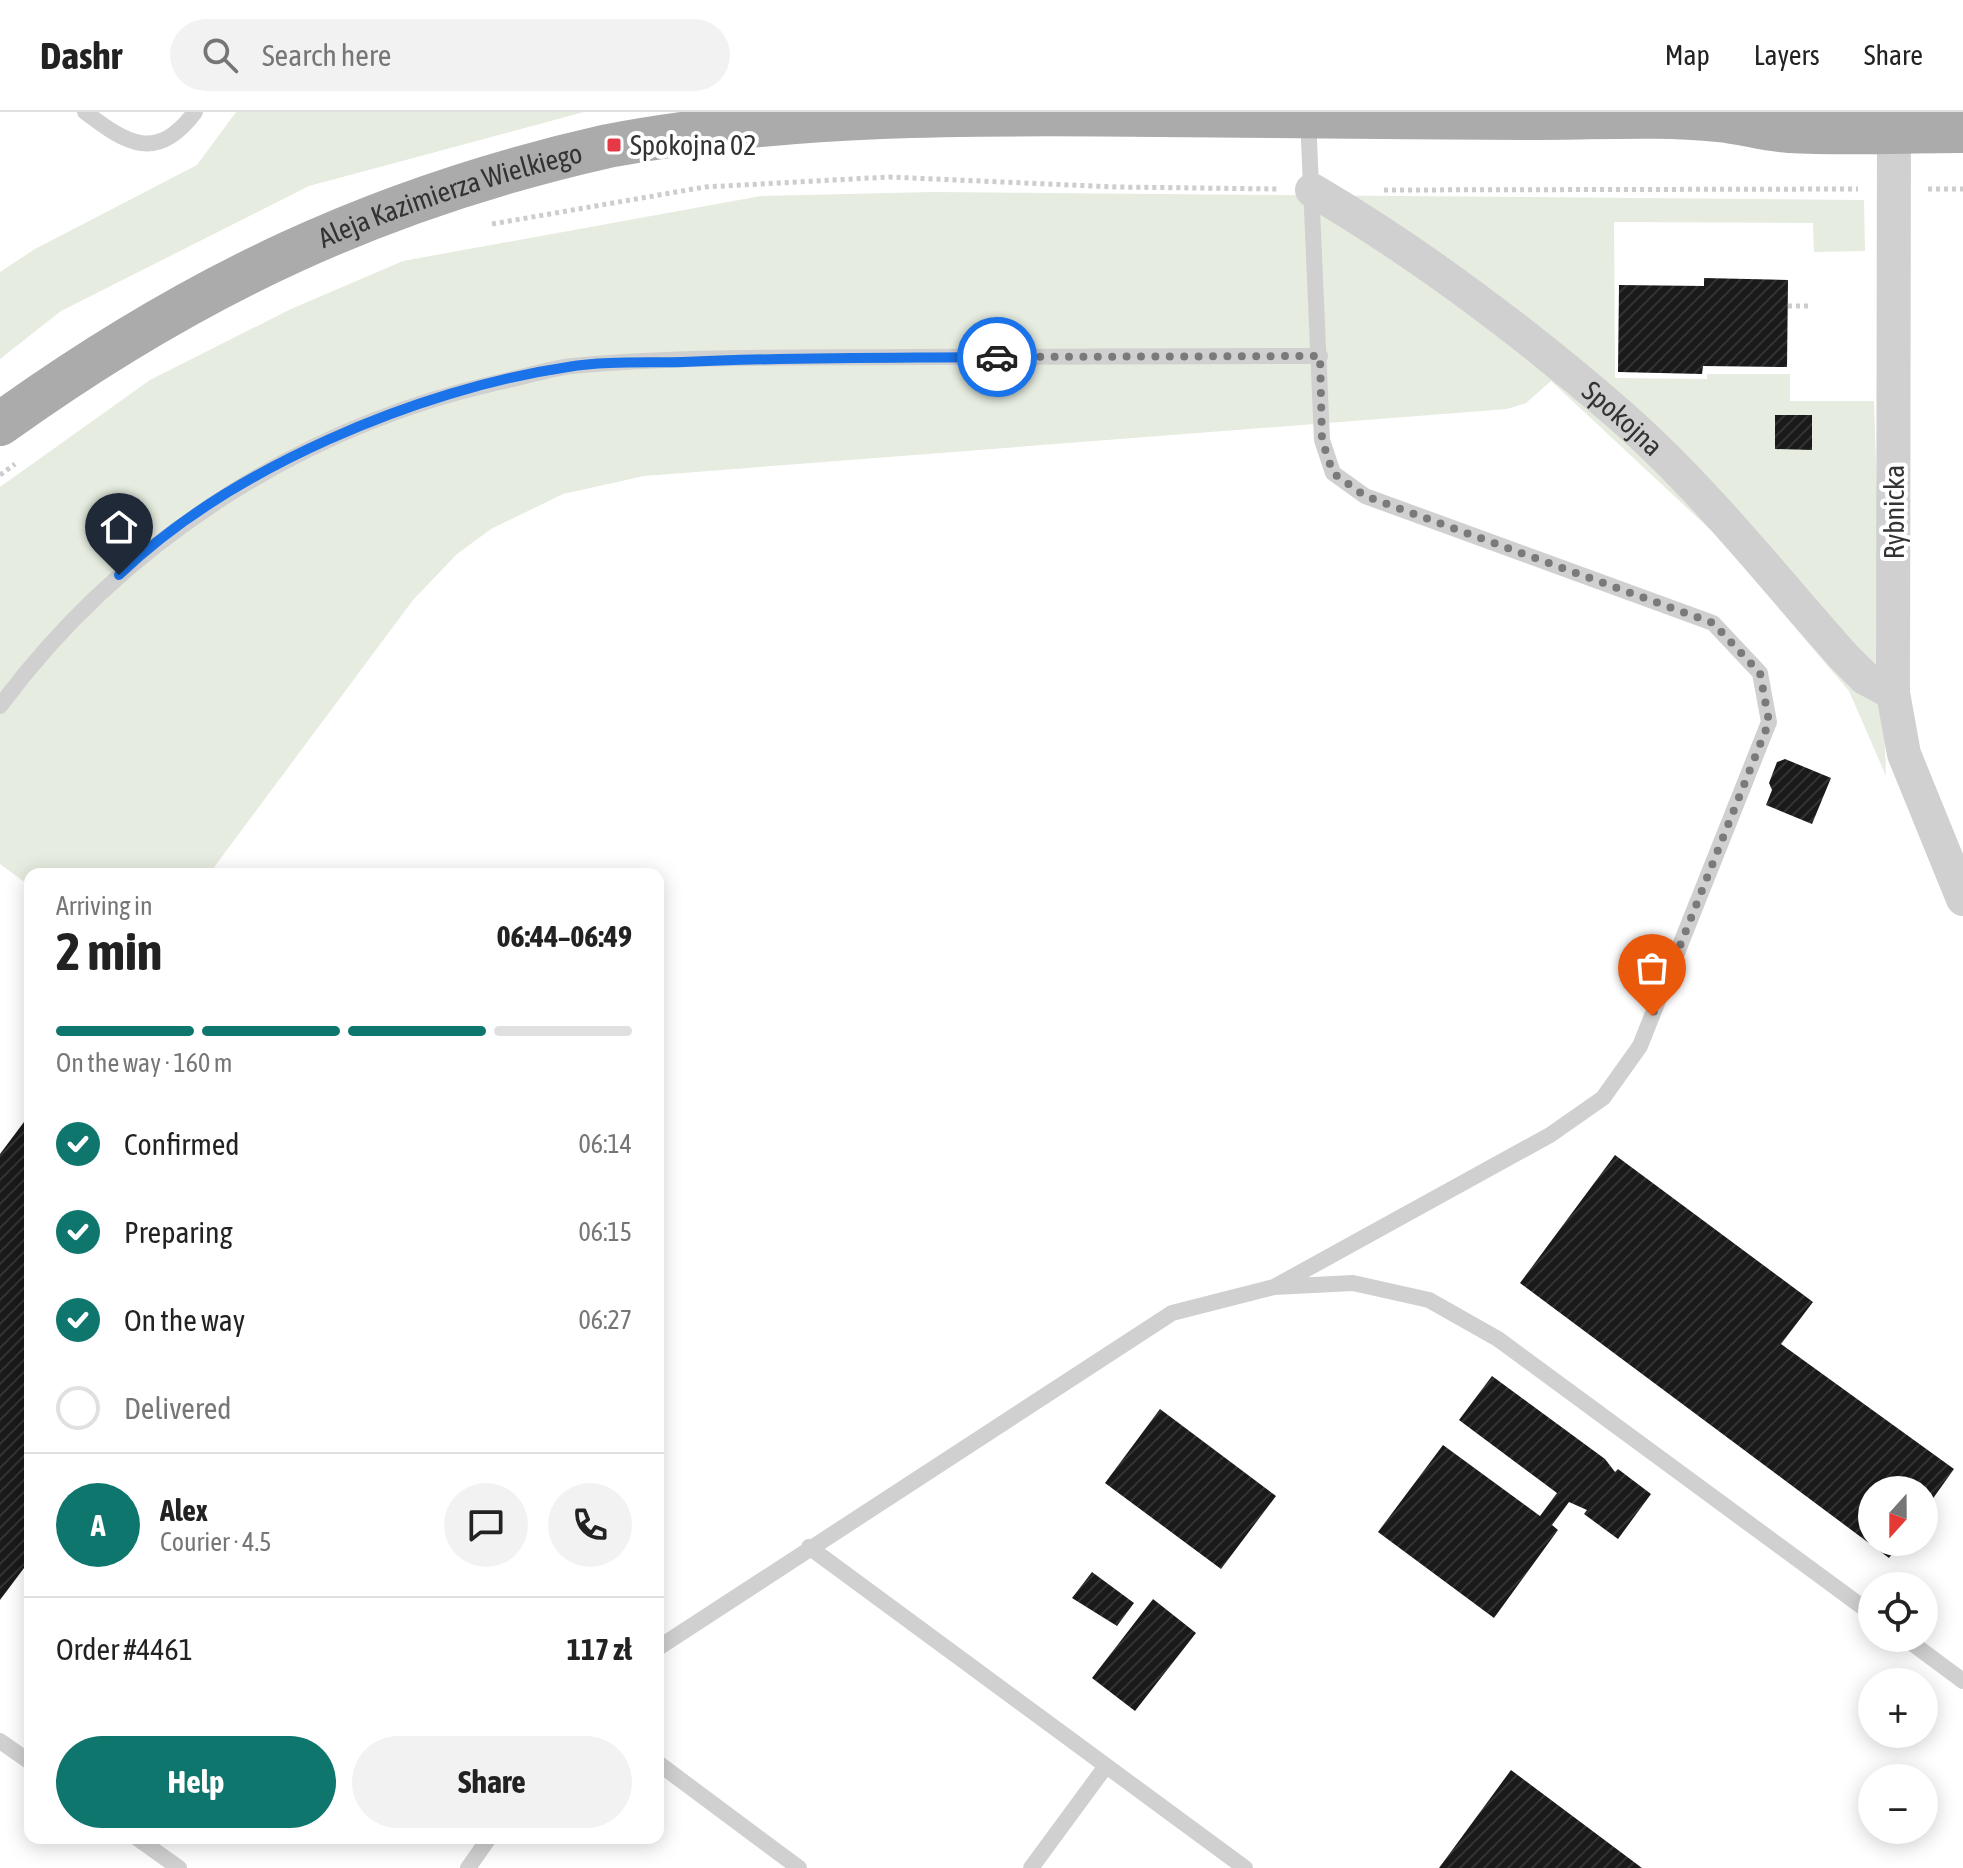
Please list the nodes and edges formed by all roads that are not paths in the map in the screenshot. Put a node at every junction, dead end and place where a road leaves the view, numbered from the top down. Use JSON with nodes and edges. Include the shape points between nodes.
{"nodes":[{"id":1,"x":85,"y":112,"type":"edge"},
{"id":2,"x":195,"y":112,"type":"edge"},
{"id":3,"x":1124,"y":113,"type":"edge"},
{"id":4,"x":1728,"y":116,"type":"edge"},
{"id":5,"x":1308,"y":117,"type":"junction"},
{"id":6,"x":1894,"y":122,"type":"edge"},
{"id":7,"x":1963,"y":131,"type":"edge"},
{"id":8,"x":1312,"y":190,"type":"junction"},
{"id":9,"x":1320,"y":356,"type":"junction"},
{"id":10,"x":12,"y":441,"type":"edge"},
{"id":11,"x":1893,"y":693,"type":"junction"},
{"id":12,"x":0,"y":706,"type":"edge"},
{"id":13,"x":1963,"y":899,"type":"edge"},
{"id":14,"x":1274,"y":1287,"type":"junction"},
{"id":15,"x":809,"y":1547,"type":"junction"},
{"id":16,"x":1858,"y":1604,"type":"edge"},
{"id":17,"x":664,"y":1644,"type":"edge"},
{"id":18,"x":1924,"y":1652,"type":"edge"},
{"id":19,"x":1963,"y":1681,"type":"edge"},
{"id":20,"x":0,"y":1741,"type":"edge"},
{"id":21,"x":24,"y":1758,"type":"edge"},
{"id":22,"x":1106,"y":1766,"type":"junction"},
{"id":23,"x":664,"y":1767,"type":"edge"},
{"id":24,"x":145,"y":1844,"type":"edge"},
{"id":25,"x":485,"y":1844,"type":"edge"},
{"id":26,"x":797,"y":1867,"type":"edge"},
{"id":27,"x":179,"y":1868,"type":"edge"},
{"id":28,"x":468,"y":1868,"type":"edge"},
{"id":29,"x":1031,"y":1868,"type":"edge"},
{"id":30,"x":1245,"y":1868,"type":"edge"}],
"edges":[{"from":1,"to":2,"type":"lane","via":[[120,138],[137,143],[180,133]]},
{"from":3,"to":5,"type":"main road","name":"Aleja Kazimierza Wielkiego"},
{"from":3,"to":10,"type":"main road","name":"Aleja Kazimierza Wielkiego","via":[[765,122],[614,145],[484,178],[326,234],[136,332]]},
{"from":4,"to":5,"type":"main road","name":"Aleja Kazimierza Wielkiego"},
{"from":4,"to":6,"type":"main road","name":"Aleja Kazimierza Wielkiego","via":[[1785,131]]},
{"from":5,"to":8,"type":"lane"},
{"from":6,"to":7,"type":"main road","name":"Aleja Kazimierza Wielkiego"},
{"from":6,"to":11,"type":"street","name":"Rybnicka"},
{"from":8,"to":9,"type":"lane"},
{"from":8,"to":11,"type":"street","name":"Spokojna","via":[[1369,223],[1622,417],[1714,509],[1844,657],[1865,678]]},
{"from":9,"to":12,"type":"lane","via":[[771,358],[569,366],[435,397],[328,439],[233,490],[139,555],[40,653]]},
{"from":9,"to":14,"type":"lane","via":[[1322,440],[1333,473],[1365,496],[1713,623],[1760,673],[1769,722],[1640,1046],[1603,1098],[1550,1135]]},
{"from":11,"to":13,"type":"street","name":"Rybnicka","via":[[1904,754]]},
{"from":14,"to":15,"type":"lane","via":[[1172,1313]]},
{"from":14,"to":16,"type":"lane","via":[[1353,1283],[1429,1300],[1498,1339]]},
{"from":15,"to":17,"type":"lane"},
{"from":15,"to":22,"type":"lane"},
{"from":18,"to":19,"type":"lane"},
{"from":20,"to":21,"type":"lane"},
{"from":22,"to":29,"type":"lane"},
{"from":22,"to":30,"type":"lane"},
{"from":23,"to":26,"type":"lane"},
{"from":24,"to":27,"type":"lane"},
{"from":25,"to":28,"type":"lane"}]}
